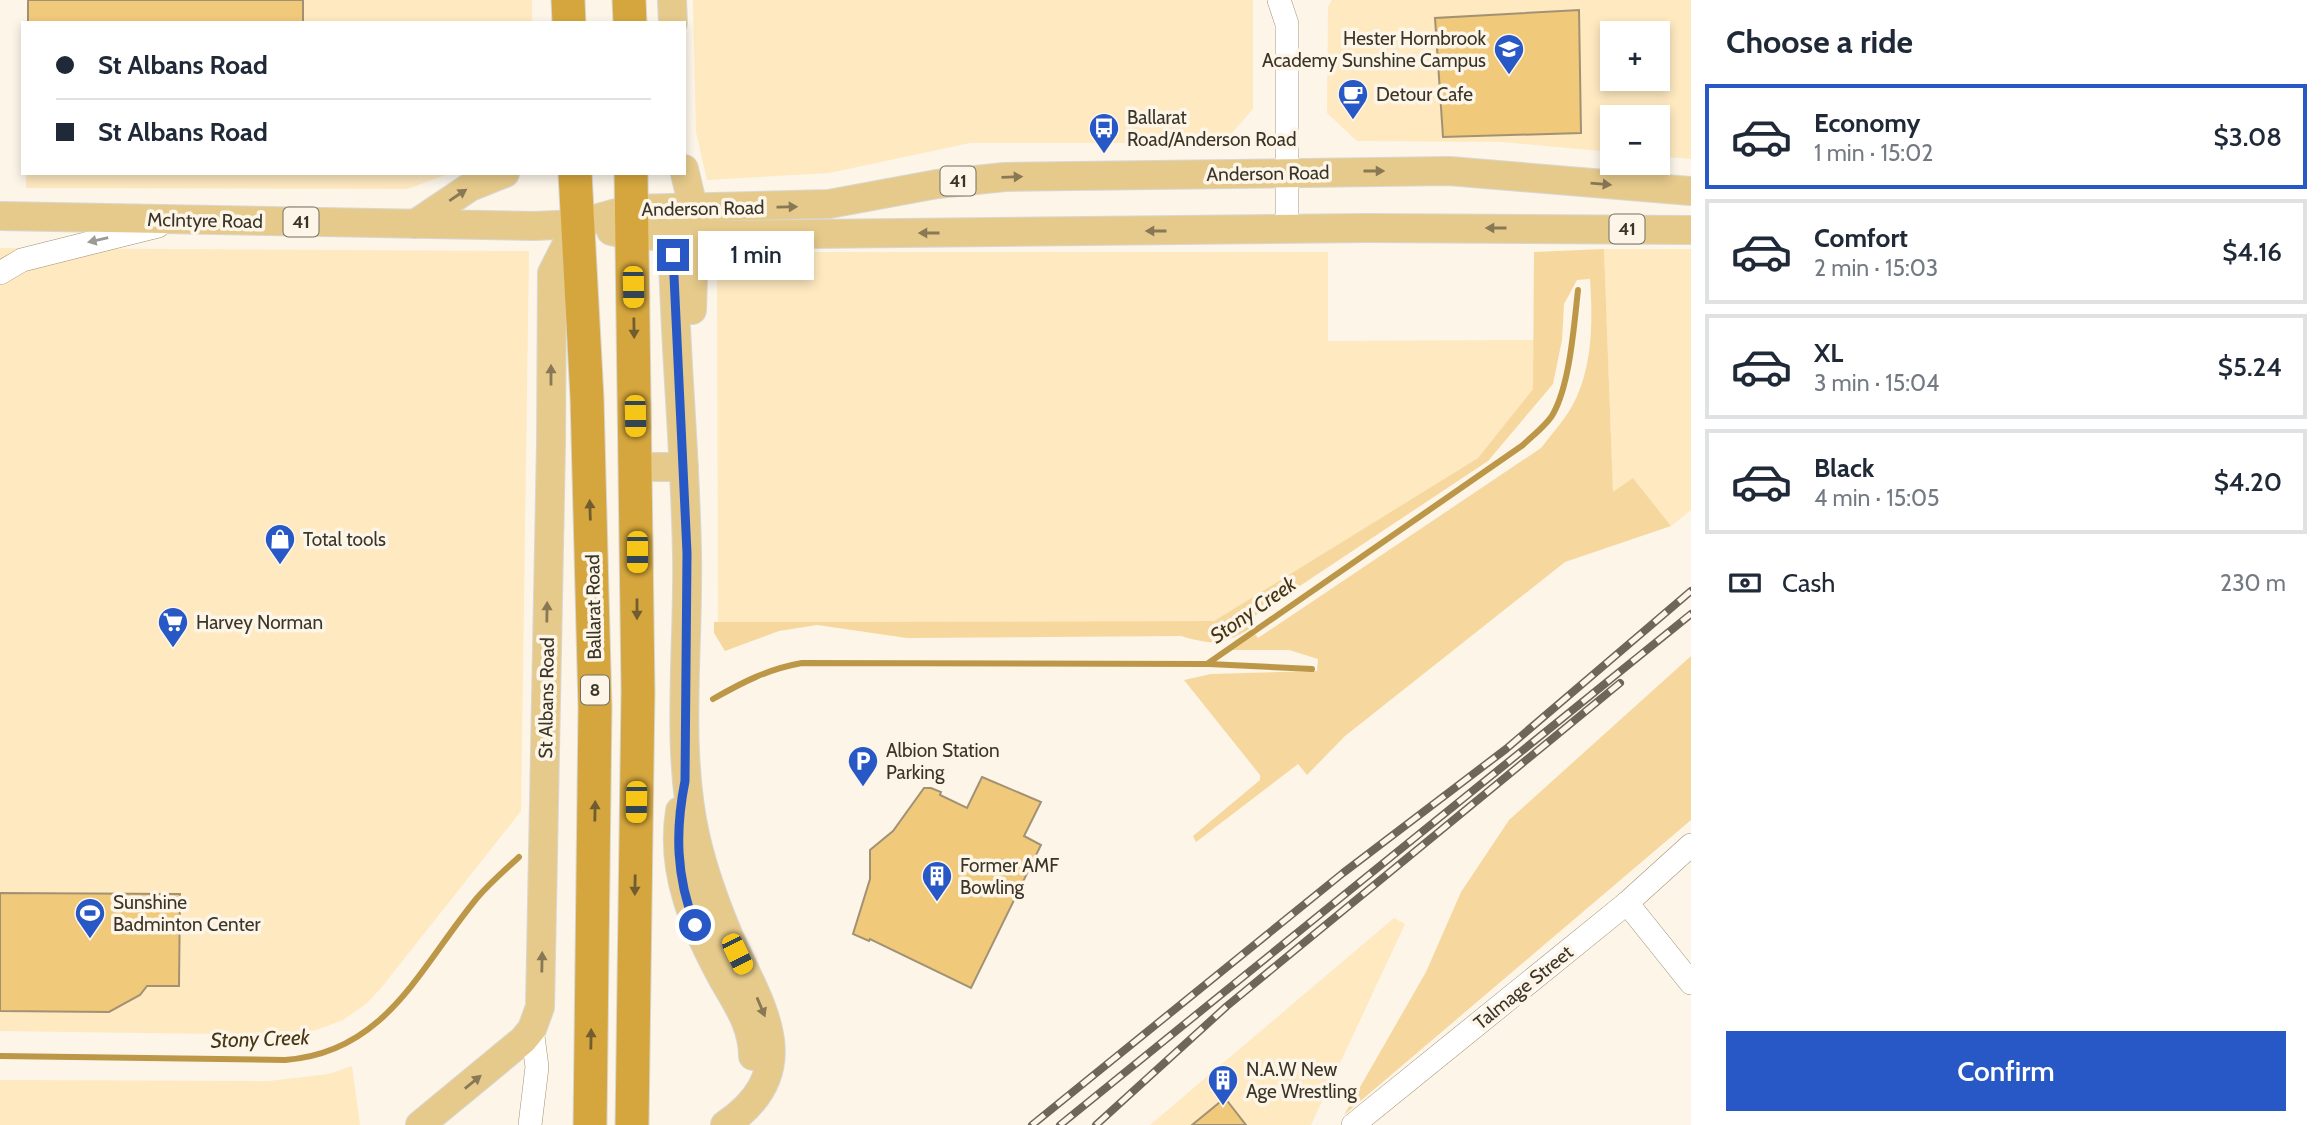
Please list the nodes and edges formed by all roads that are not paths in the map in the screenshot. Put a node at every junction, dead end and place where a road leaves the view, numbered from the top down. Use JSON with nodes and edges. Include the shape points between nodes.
{"nodes":[{"id":1,"x":568,"y":0,"type":"edge"},
{"id":2,"x":629,"y":0,"type":"edge"},
{"id":3,"x":672,"y":0,"type":"edge"},
{"id":4,"x":1279,"y":0,"type":"edge"},
{"id":5,"x":1296,"y":0,"type":"edge"},
{"id":6,"x":569,"y":21,"type":"edge"},
{"id":7,"x":629,"y":21,"type":"edge"},
{"id":8,"x":673,"y":21,"type":"edge"},
{"id":9,"x":1287,"y":24,"type":"junction"},
{"id":10,"x":1287,"y":172,"type":"junction"},
{"id":11,"x":500,"y":175,"type":"edge"},
{"id":12,"x":575,"y":175,"type":"edge"},
{"id":13,"x":631,"y":175,"type":"edge"},
{"id":14,"x":684,"y":175,"type":"edge"},
{"id":15,"x":1691,"y":191,"type":"edge"},
{"id":16,"x":0,"y":216,"type":"edge"},
{"id":17,"x":188,"y":219,"type":"junction"},
{"id":18,"x":683,"y":222,"type":"junction"},
{"id":19,"x":632,"y":223,"type":"junction"},
{"id":20,"x":415,"y":224,"type":"junction"},
{"id":21,"x":577,"y":224,"type":"junction"},
{"id":22,"x":1287,"y":230,"type":"junction"},
{"id":23,"x":1691,"y":230,"type":"edge"},
{"id":24,"x":0,"y":274,"type":"edge"},
{"id":25,"x":636,"y":467,"type":"junction"},
{"id":26,"x":684,"y":467,"type":"junction"},
{"id":27,"x":1691,"y":845,"type":"edge"},
{"id":28,"x":1627,"y":903,"type":"junction"},
{"id":29,"x":1691,"y":983,"type":"edge"},
{"id":30,"x":532,"y":1029,"type":"junction"},
{"id":31,"x":590,"y":1116,"type":"edge"},
{"id":32,"x":632,"y":1116,"type":"edge"},
{"id":33,"x":420,"y":1125,"type":"edge"},
{"id":34,"x":530,"y":1125,"type":"edge"},
{"id":35,"x":725,"y":1125,"type":"edge"},
{"id":36,"x":1353,"y":1125,"type":"edge"}],
"edges":[{"from":1,"to":6,"type":"highway"},
{"from":2,"to":7,"type":"highway"},
{"from":3,"to":8,"type":"main road"},
{"from":4,"to":9,"type":"street"},
{"from":5,"to":9,"type":"street"},
{"from":9,"to":10,"type":"street"},
{"from":10,"to":15,"type":"main road","name":"Anderson Road","number":"41","one_way":true,"via":[[1448,171]]},
{"from":18,"to":10,"type":"main road","name":"Anderson Road","number":"41","one_way":true,"via":[[1005,177]]},
{"from":10,"to":22,"type":"street"},
{"from":20,"to":11,"type":"main road","one_way":true,"via":[[470,187]]},
{"from":12,"to":21,"type":"highway","name":"Ballarat Road","number":"8"},
{"from":13,"to":19,"type":"highway","number":"8"},
{"from":14,"to":18,"type":"main road"},
{"from":16,"to":17,"type":"main road","name":"McIntyre Road","number":"41"},
{"from":17,"to":20,"type":"main road","name":"McIntyre Road","number":"41"},
{"from":17,"to":24,"type":"street","one_way":true,"via":[[22,260]]},
{"from":18,"to":19,"type":"main road","name":"Anderson Road","number":"41"},
{"from":22,"to":18,"type":"main road","name":"Anderson Road","number":"41","one_way":true},
{"from":18,"to":26,"type":"main road"},
{"from":19,"to":21,"type":"main road","name":"Anderson Road","number":"41"},
{"from":19,"to":25,"type":"highway","number":"8","one_way":true},
{"from":20,"to":21,"type":"main road","name":"McIntyre Road","number":"41"},
{"from":30,"to":21,"type":"main road","name":"St Albans Road","one_way":true,"via":[[542,994],[552,273]]},
{"from":31,"to":21,"type":"highway","name":"Ballarat Road","number":"8","one_way":true,"via":[[595,696]]},
{"from":23,"to":22,"type":"main road","name":"Anderson Road","number":"41","one_way":true},
{"from":25,"to":26,"type":"main road"},
{"from":25,"to":32,"type":"highway","number":"8","one_way":true},
{"from":26,"to":35,"type":"main road","via":[[688,601],[685,781],[697,875],[766,1017],[770,1036],[761,1091]]},
{"from":27,"to":28,"type":"street","name":"Talmage Street"},
{"from":28,"to":29,"type":"street"},
{"from":28,"to":36,"type":"street","name":"Talmage Street"},
{"from":33,"to":30,"type":"main road","name":"St Albans Road","one_way":true},
{"from":30,"to":34,"type":"street","via":[[537,1067]]}]}
